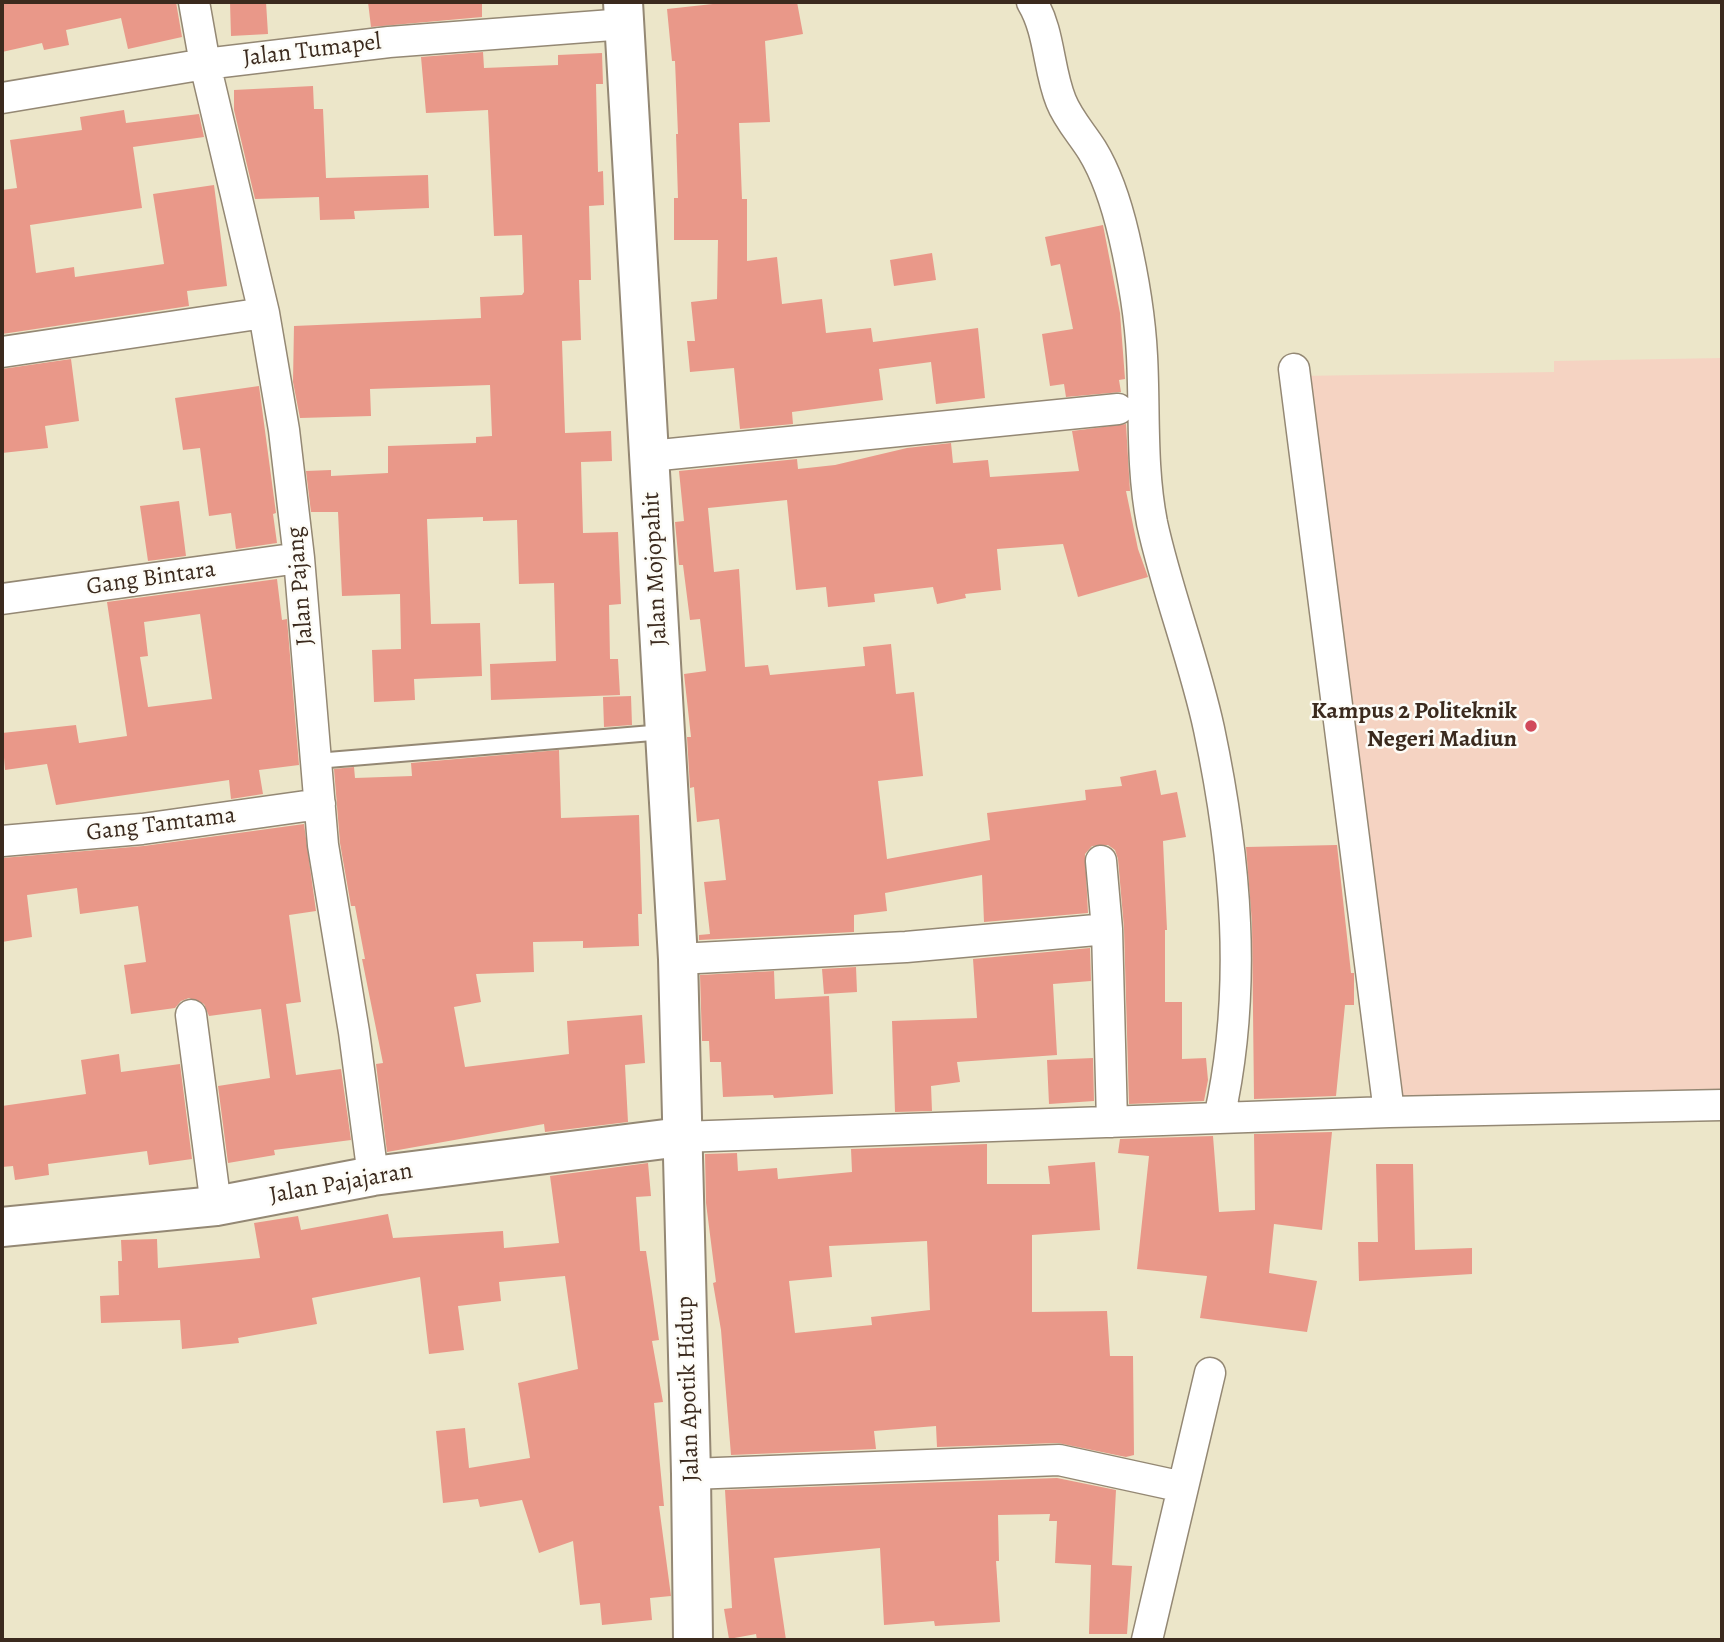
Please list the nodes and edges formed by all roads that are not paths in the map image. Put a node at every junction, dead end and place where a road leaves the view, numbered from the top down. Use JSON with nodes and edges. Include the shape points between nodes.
{"nodes":[{"id":1,"x":194,"y":2,"type":"edge"},
{"id":2,"x":1032,"y":2,"type":"edge"},
{"id":3,"x":624,"y":13,"type":"edge"},
{"id":4,"x":205,"y":64,"type":"junction"},
{"id":5,"x":2,"y":98,"type":"edge"},
{"id":6,"x":264,"y":313,"type":"junction"},
{"id":7,"x":2,"y":352,"type":"edge"},
{"id":8,"x":1294,"y":369,"type":"dead end"},
{"id":9,"x":1118,"y":409,"type":"dead end"},
{"id":10,"x":650,"y":456,"type":"junction"},
{"id":11,"x":299,"y":558,"type":"junction"},
{"id":12,"x":2,"y":599,"type":"edge"},
{"id":13,"x":665,"y":732,"type":"junction"},
{"id":14,"x":316,"y":761,"type":"junction"},
{"id":15,"x":320,"y":804,"type":"junction"},
{"id":16,"x":2,"y":841,"type":"edge"},
{"id":17,"x":1101,"y":861,"type":"dead end"},
{"id":18,"x":1107,"y":929,"type":"junction"},
{"id":19,"x":678,"y":959,"type":"junction"},
{"id":20,"x":191,"y":1016,"type":"dead end"},
{"id":21,"x":1722,"y":1105,"type":"edge"},
{"id":22,"x":1389,"y":1112,"type":"junction"},
{"id":23,"x":1220,"y":1118,"type":"junction"},
{"id":24,"x":1112,"y":1122,"type":"junction"},
{"id":25,"x":681,"y":1138,"type":"junction"},
{"id":26,"x":373,"y":1176,"type":"junction"},
{"id":27,"x":216,"y":1206,"type":"junction"},
{"id":28,"x":2,"y":1227,"type":"edge"},
{"id":29,"x":1210,"y":1373,"type":"dead end"},
{"id":30,"x":691,"y":1474,"type":"junction"},
{"id":31,"x":1183,"y":1487,"type":"junction"},
{"id":32,"x":692,"y":1640,"type":"edge"},
{"id":33,"x":1147,"y":1640,"type":"edge"}],
"edges":[{"from":1,"to":4,"type":"street","name":"Jalan Pajang"},
{"from":2,"to":23,"type":"street","via":[[1045,34],[1062,105],[1105,174],[1124,236],[1140,330],[1143,463],[1153,524],[1208,728],[1220,794],[1232,870],[1237,951],[1232,1058]]},
{"from":3,"to":4,"type":"street","name":"Jalan Tumapel"},
{"from":3,"to":10,"type":"street","name":"Jalan Mojopahit"},
{"from":4,"to":5,"type":"street","name":"Jalan Tumapel"},
{"from":4,"to":6,"type":"street","name":"Jalan Pajang"},
{"from":6,"to":7,"type":"street"},
{"from":6,"to":11,"type":"street","name":"Jalan Pajang","via":[[285,430]]},
{"from":8,"to":22,"type":"street"},
{"from":9,"to":10,"type":"street"},
{"from":10,"to":13,"type":"street","name":"Jalan Mojopahit"},
{"from":11,"to":12,"type":"street","name":"Gang Bintara"},
{"from":11,"to":14,"type":"street","name":"Jalan Pajang"},
{"from":13,"to":14,"type":"lane"},
{"from":13,"to":19,"type":"street","name":"Jalan Mojopahit"},
{"from":14,"to":15,"type":"street","name":"Jalan Pajang"},
{"from":15,"to":16,"type":"street","name":"Gang Tamtama","via":[[142,829]]},
{"from":15,"to":26,"type":"street","name":"Jalan Pajang"},
{"from":17,"to":18,"type":"street"},
{"from":18,"to":19,"type":"street","via":[[906,947]]},
{"from":18,"to":24,"type":"street"},
{"from":19,"to":25,"type":"street","name":"Jalan Mojopahit"},
{"from":20,"to":27,"type":"street"},
{"from":21,"to":22,"type":"street"},
{"from":22,"to":23,"type":"street"},
{"from":23,"to":24,"type":"street"},
{"from":24,"to":25,"type":"street"},
{"from":25,"to":26,"type":"street","name":"Jalan Pajajaran"},
{"from":25,"to":30,"type":"street","name":"Jalan Apotik Hidup"},
{"from":26,"to":27,"type":"street","name":"Jalan Pajajaran"},
{"from":27,"to":28,"type":"street","name":"Jalan Pajajaran"},
{"from":29,"to":31,"type":"street"},
{"from":30,"to":31,"type":"street","via":[[1059,1460]]},
{"from":30,"to":32,"type":"street","name":"Jalan Apotik Hidup"},
{"from":31,"to":33,"type":"street"}]}
